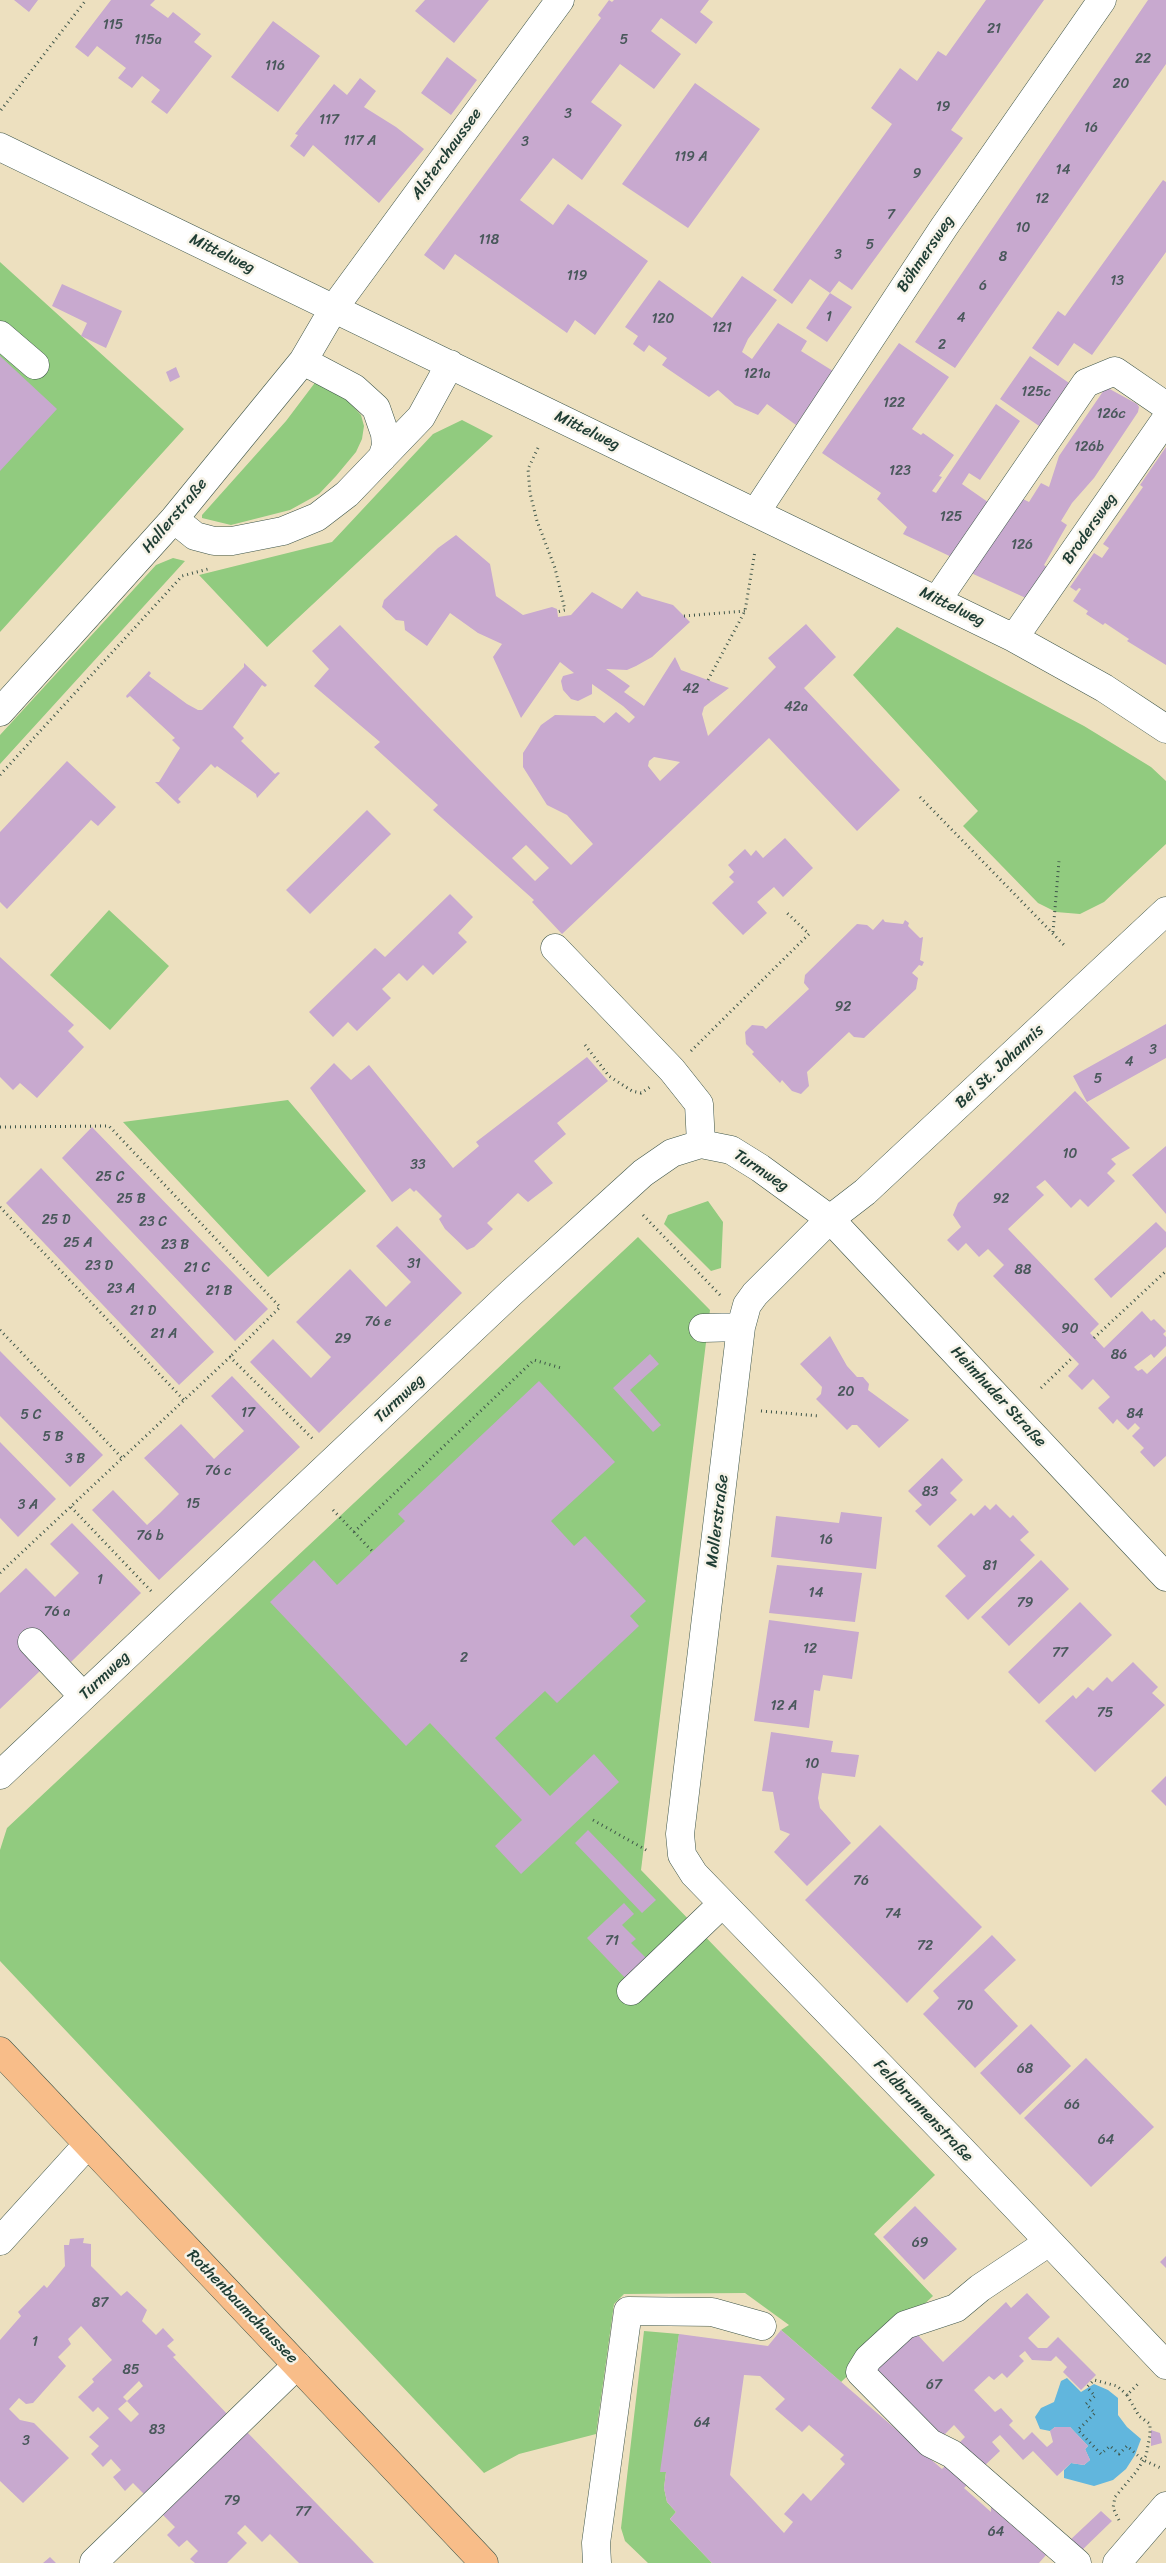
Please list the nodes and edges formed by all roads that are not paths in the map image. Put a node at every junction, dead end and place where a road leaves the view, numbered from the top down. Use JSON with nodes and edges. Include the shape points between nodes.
{"nodes":[{"id":1,"x":560,"y":0,"type":"edge"},
{"id":2,"x":1102,"y":0,"type":"edge"},
{"id":3,"x":0,"y":147,"type":"edge"},
{"id":4,"x":334,"y":308,"type":"junction"},
{"id":5,"x":0,"y":335,"type":"edge"},
{"id":6,"x":303,"y":361,"type":"junction"},
{"id":7,"x":450,"y":364,"type":"junction"},
{"id":8,"x":35,"y":365,"type":"dead end"},
{"id":9,"x":1166,"y":406,"type":"edge"},
{"id":10,"x":1166,"y":420,"type":"edge"},
{"id":11,"x":382,"y":458,"type":"junction"},
{"id":12,"x":756,"y":512,"type":"junction"},
{"id":13,"x":174,"y":519,"type":"junction"},
{"id":14,"x":937,"y":600,"type":"junction"},
{"id":15,"x":1014,"y":638,"type":"junction"},
{"id":16,"x":0,"y":712,"type":"edge"},
{"id":17,"x":1166,"y":729,"type":"edge"},
{"id":18,"x":1166,"y":911,"type":"edge"},
{"id":19,"x":555,"y":948,"type":"dead end"},
{"id":20,"x":701,"y":1144,"type":"junction"},
{"id":21,"x":830,"y":1219,"type":"junction"},
{"id":22,"x":741,"y":1327,"type":"junction"},
{"id":23,"x":703,"y":1328,"type":"dead end"},
{"id":24,"x":1166,"y":1577,"type":"edge"},
{"id":25,"x":32,"y":1642,"type":"dead end"},
{"id":26,"x":83,"y":1696,"type":"junction"},
{"id":27,"x":0,"y":1775,"type":"edge"},
{"id":28,"x":682,"y":1855,"type":"joint"},
{"id":29,"x":722,"y":1904,"type":"junction"},
{"id":30,"x":631,"y":1991,"type":"dead end"},
{"id":31,"x":0,"y":2051,"type":"edge"},
{"id":32,"x":88,"y":2144,"type":"junction"},
{"id":33,"x":0,"y":2241,"type":"edge"},
{"id":34,"x":1049,"y":2242,"type":"junction"},
{"id":35,"x":762,"y":2326,"type":"dead end"},
{"id":36,"x":297,"y":2365,"type":"junction"},
{"id":37,"x":1166,"y":2365,"type":"edge"},
{"id":38,"x":1166,"y":2506,"type":"edge"},
{"id":39,"x":94,"y":2562,"type":"edge"},
{"id":40,"x":484,"y":2563,"type":"edge"},
{"id":41,"x":597,"y":2563,"type":"edge"},
{"id":42,"x":1077,"y":2563,"type":"edge"},
{"id":43,"x":1117,"y":2563,"type":"edge"}],
"edges":[{"from":1,"to":4,"type":"street","name":"Alsterchaussee"},
{"from":2,"to":12,"type":"street","name":"Böhmersweg","via":[[944,227]]},
{"from":3,"to":4,"type":"street","name":"Mittelweg"},
{"from":4,"to":6,"type":"street","name":"Hallerstraße"},
{"from":4,"to":7,"type":"street","name":"Mittelweg"},
{"from":5,"to":8,"type":"street"},
{"from":6,"to":11,"type":"street","via":[[354,388],[376,408],[385,434]]},
{"from":6,"to":13,"type":"street","name":"Hallerstraße"},
{"from":7,"to":11,"type":"street","via":[[421,417]]},
{"from":7,"to":12,"type":"street","name":"Mittelweg"},
{"from":9,"to":14,"type":"street","via":[[1115,371],[1086,383]]},
{"from":10,"to":15,"type":"street","name":"Brodersweg"},
{"from":11,"to":13,"type":"street","via":[[330,509],[283,531],[232,541],[214,541],[195,536]]},
{"from":12,"to":14,"type":"street","name":"Mittelweg"},
{"from":13,"to":16,"type":"street","name":"Hallerstraße"},
{"from":14,"to":15,"type":"street","name":"Mittelweg"},
{"from":15,"to":17,"type":"street","name":"Mittelweg","via":[[1104,688]]},
{"from":18,"to":21,"type":"street","name":"Bei St. Johannis","via":[[865,1192]]},
{"from":19,"to":20,"type":"street","via":[[672,1070],[699,1104]]},
{"from":20,"to":21,"type":"street","name":"Turmweg","via":[[731,1150]]},
{"from":20,"to":26,"type":"street","name":"Turmweg","via":[[672,1153],[643,1173]]},
{"from":21,"to":22,"type":"street","name":"Mollerstraße","via":[[755,1294]]},
{"from":21,"to":24,"type":"street","name":"Heimhuder Straße"},
{"from":22,"to":23,"type":"street"},
{"from":22,"to":28,"type":"street","name":"Mollerstraße","via":[[680,1834]]},
{"from":25,"to":26,"type":"street"},
{"from":26,"to":27,"type":"street","name":"Turmweg"},
{"from":28,"to":29,"type":"street","name":"Feldbrunnenstraße","via":[[694,1874]]},
{"from":29,"to":30,"type":"street"},
{"from":29,"to":34,"type":"street","name":"Feldbrunnenstraße"},
{"from":31,"to":32,"type":"main road","name":"Rothenbaumchaussee"},
{"from":32,"to":33,"type":"street"},
{"from":32,"to":36,"type":"main road","name":"Rothenbaumchaussee"},
{"from":34,"to":37,"type":"street","name":"Feldbrunnenstraße"},
{"from":34,"to":42,"type":"street","via":[[956,2308],[905,2325],[868,2359],[860,2372],[930,2443],[952,2454]]},
{"from":35,"to":41,"type":"street","via":[[712,2312],[628,2311],[596,2543]]},
{"from":36,"to":39,"type":"street"},
{"from":36,"to":40,"type":"main road","name":"Rothenbaumchaussee"},
{"from":38,"to":43,"type":"street"}]}
